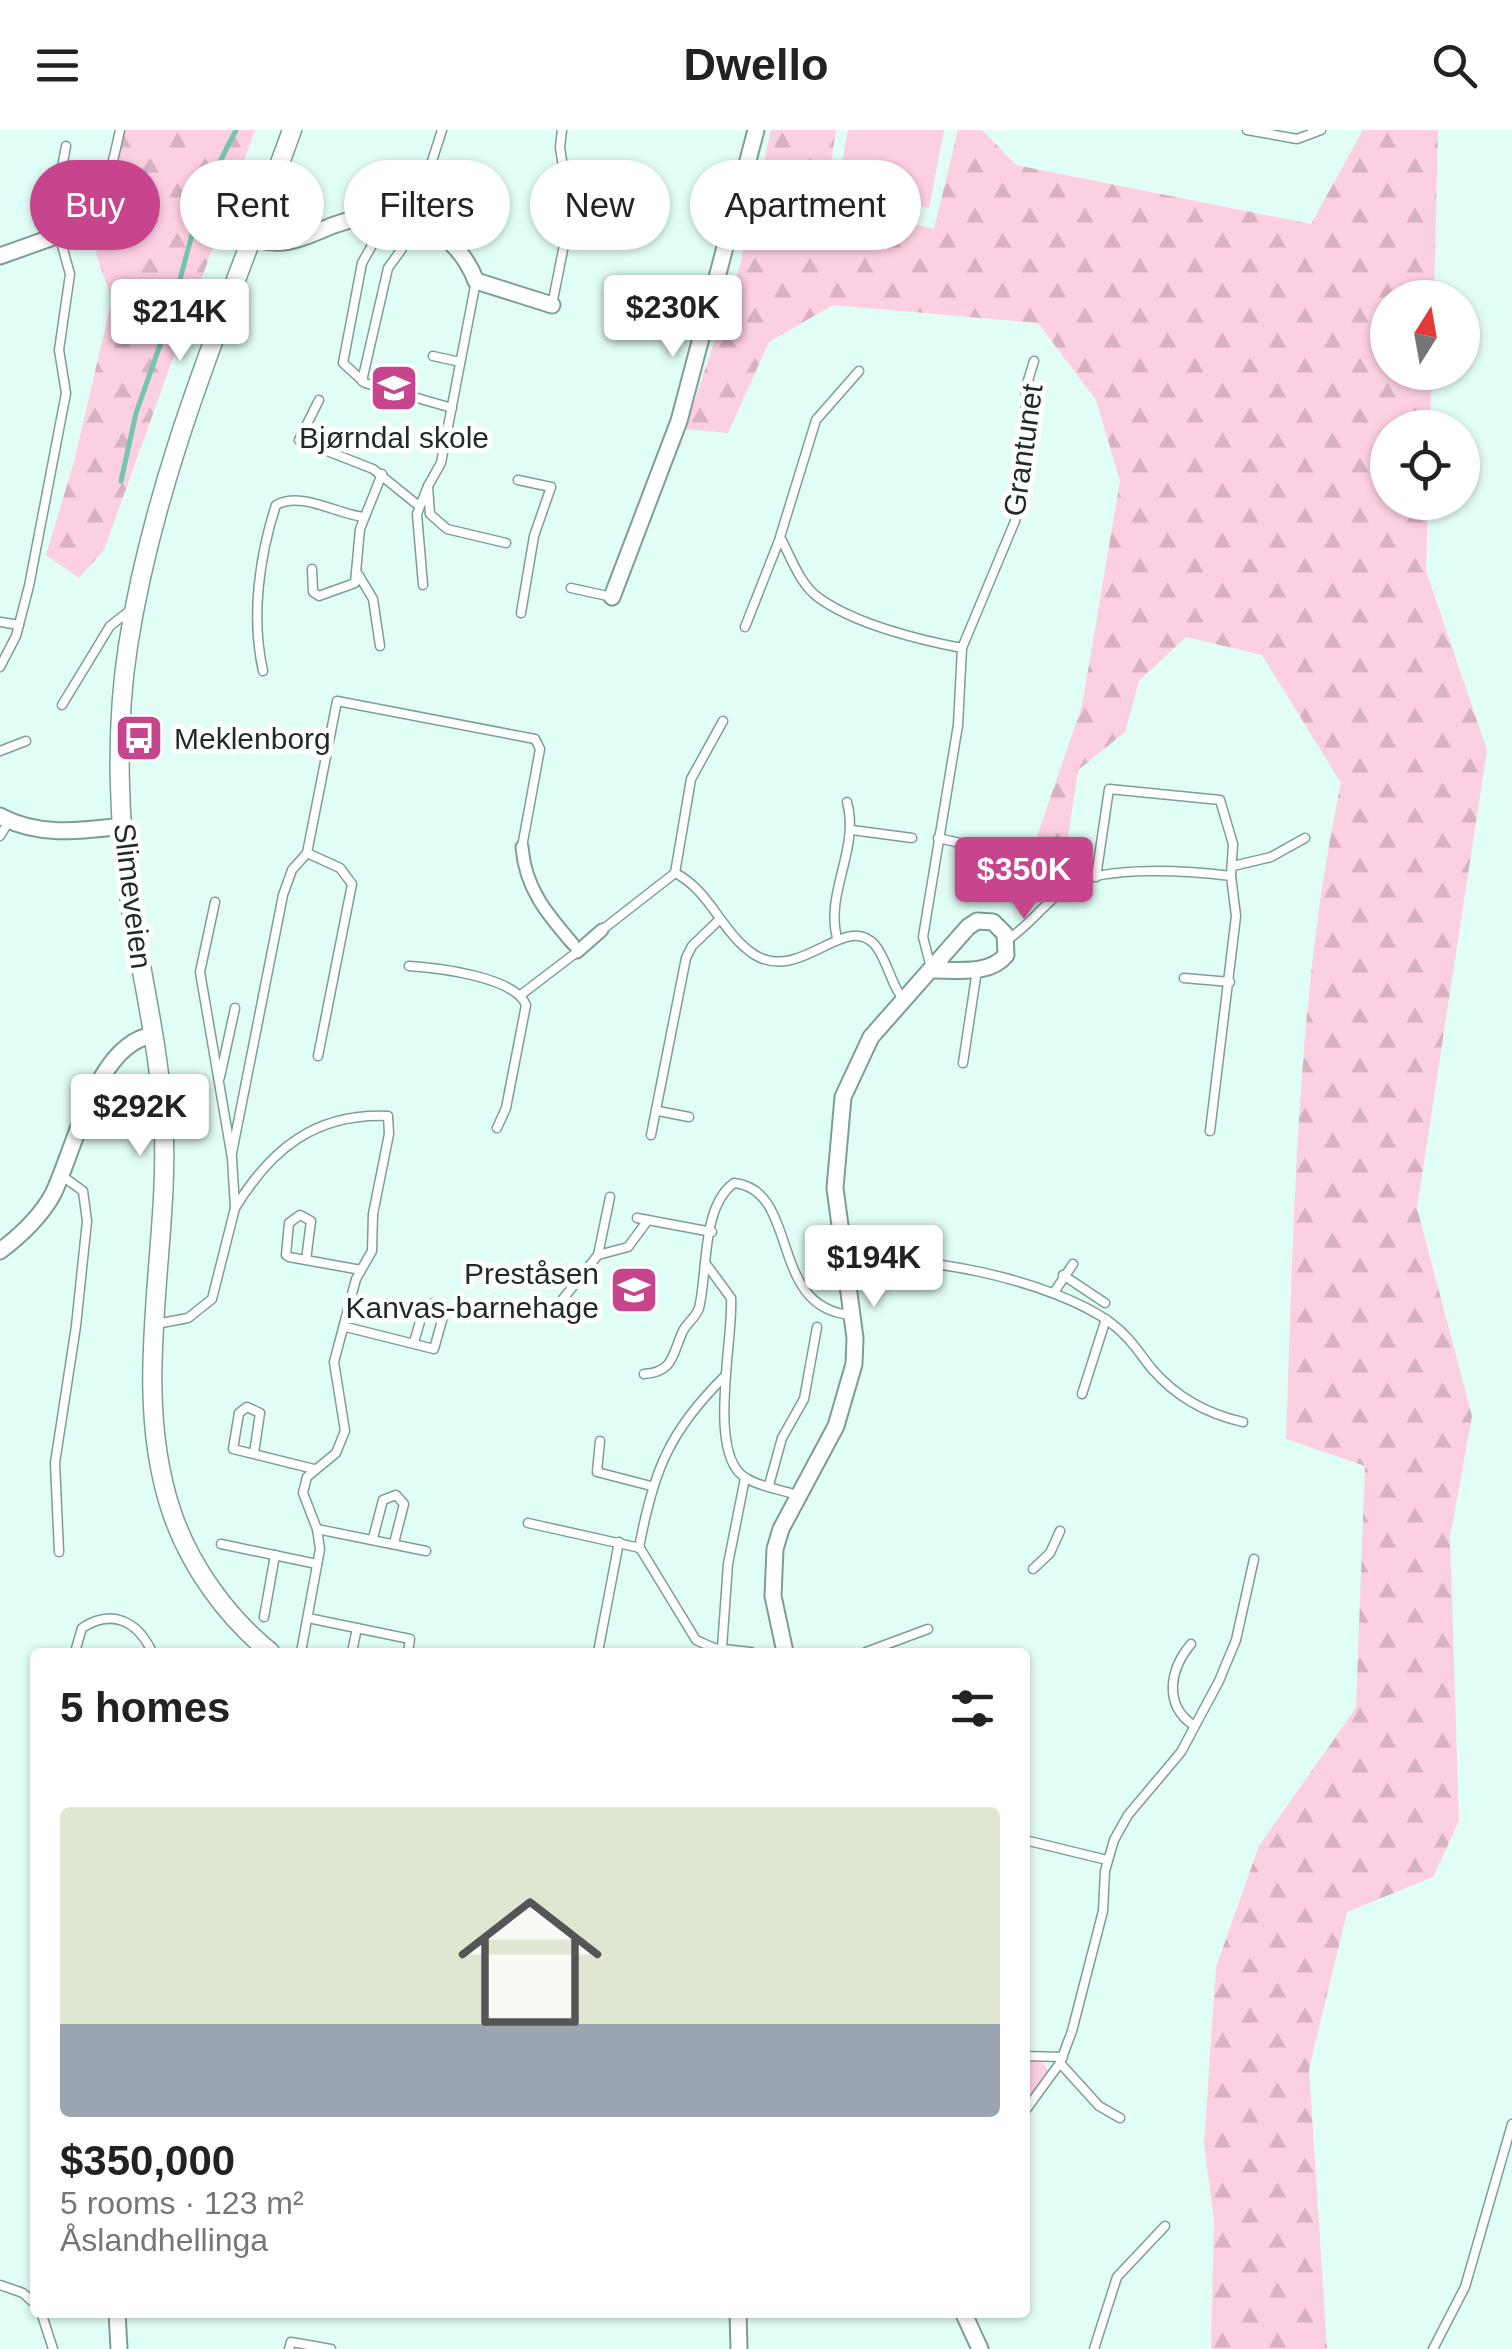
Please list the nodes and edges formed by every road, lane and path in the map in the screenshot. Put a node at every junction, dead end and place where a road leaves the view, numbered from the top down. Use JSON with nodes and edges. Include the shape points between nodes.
{"nodes":[{"id":1,"x":120,"y":130,"type":"edge"},
{"id":2,"x":292,"y":130,"type":"edge"},
{"id":3,"x":442,"y":130,"type":"edge"},
{"id":4,"x":562,"y":130,"type":"edge"},
{"id":5,"x":756,"y":130,"type":"edge"},
{"id":6,"x":1247,"y":130,"type":"edge"},
{"id":7,"x":1320,"y":130,"type":"edge"},
{"id":8,"x":1282,"y":134,"type":"edge"},
{"id":9,"x":66,"y":146,"type":"dead end"},
{"id":10,"x":63,"y":160,"type":"edge"},
{"id":11,"x":111,"y":160,"type":"edge"},
{"id":12,"x":281,"y":160,"type":"edge"},
{"id":13,"x":434,"y":160,"type":"edge"},
{"id":14,"x":30,"y":245,"type":"edge"},
{"id":15,"x":63,"y":250,"type":"edge"},
{"id":16,"x":248,"y":250,"type":"edge"},
{"id":17,"x":369,"y":250,"type":"edge"},
{"id":18,"x":399,"y":250,"type":"edge"},
{"id":19,"x":457,"y":250,"type":"edge"},
{"id":20,"x":0,"y":256,"type":"edge"},
{"id":21,"x":476,"y":281,"type":"junction"},
{"id":22,"x":552,"y":306,"type":"joint"},
{"id":23,"x":433,"y":356,"type":"dead end"},
{"id":24,"x":1034,"y":361,"type":"dead end"},
{"id":25,"x":460,"y":362,"type":"junction"},
{"id":26,"x":858,"y":371,"type":"dead end"},
{"id":27,"x":362,"y":381,"type":"junction"},
{"id":28,"x":319,"y":400,"type":"dead end"},
{"id":29,"x":452,"y":408,"type":"junction"},
{"id":30,"x":382,"y":474,"type":"junction"},
{"id":31,"x":518,"y":480,"type":"dead end"},
{"id":32,"x":428,"y":486,"type":"junction"},
{"id":33,"x":419,"y":506,"type":"junction"},
{"id":34,"x":364,"y":517,"type":"junction"},
{"id":35,"x":780,"y":538,"type":"junction"},
{"id":36,"x":506,"y":543,"type":"dead end"},
{"id":37,"x":312,"y":568,"type":"dead end"},
{"id":38,"x":358,"y":574,"type":"junction"},
{"id":39,"x":423,"y":584,"type":"dead end"},
{"id":40,"x":571,"y":588,"type":"dead end"},
{"id":41,"x":612,"y":596,"type":"joint"},
{"id":42,"x":136,"y":606,"type":"junction"},
{"id":43,"x":521,"y":613,"type":"dead end"},
{"id":44,"x":1,"y":622,"type":"edge"},
{"id":45,"x":19,"y":624,"type":"junction"},
{"id":46,"x":745,"y":627,"type":"dead end"},
{"id":47,"x":380,"y":646,"type":"dead end"},
{"id":48,"x":962,"y":648,"type":"junction"},
{"id":49,"x":0,"y":667,"type":"edge"},
{"id":50,"x":263,"y":671,"type":"dead end"},
{"id":51,"x":62,"y":705,"type":"dead end"},
{"id":52,"x":723,"y":721,"type":"dead end"},
{"id":53,"x":26,"y":741,"type":"dead end"},
{"id":54,"x":0,"y":752,"type":"edge"},
{"id":55,"x":847,"y":802,"type":"dead end"},
{"id":56,"x":4,"y":818,"type":"edge"},
{"id":57,"x":123,"y":826,"type":"junction"},
{"id":58,"x":852,"y":830,"type":"junction"},
{"id":59,"x":0,"y":836,"type":"edge"},
{"id":60,"x":912,"y":838,"type":"dead end"},
{"id":61,"x":938,"y":838,"type":"junction"},
{"id":62,"x":1305,"y":838,"type":"dead end"},
{"id":63,"x":970,"y":845,"type":"dead end"},
{"id":64,"x":522,"y":847,"type":"joint"},
{"id":65,"x":307,"y":853,"type":"junction"},
{"id":66,"x":1233,"y":866,"type":"junction"},
{"id":67,"x":675,"y":874,"type":"junction"},
{"id":68,"x":1232,"y":876,"type":"junction"},
{"id":69,"x":1096,"y":877,"type":"junction"},
{"id":70,"x":215,"y":902,"type":"dead end"},
{"id":71,"x":720,"y":919,"type":"junction"},
{"id":72,"x":602,"y":930,"type":"joint"},
{"id":73,"x":837,"y":938,"type":"junction"},
{"id":74,"x":1007,"y":940,"type":"junction"},
{"id":75,"x":574,"y":948,"type":"junction"},
{"id":76,"x":409,"y":966,"type":"dead end"},
{"id":77,"x":977,"y":970,"type":"junction"},
{"id":78,"x":934,"y":971,"type":"junction"},
{"id":79,"x":1184,"y":978,"type":"dead end"},
{"id":80,"x":1230,"y":982,"type":"junction"},
{"id":81,"x":522,"y":994,"type":"junction"},
{"id":82,"x":903,"y":1000,"type":"junction"},
{"id":83,"x":235,"y":1008,"type":"dead end"},
{"id":84,"x":154,"y":1035,"type":"junction"},
{"id":85,"x":318,"y":1056,"type":"dead end"},
{"id":86,"x":964,"y":1063,"type":"dead end"},
{"id":87,"x":218,"y":1081,"type":"junction"},
{"id":88,"x":658,"y":1111,"type":"junction"},
{"id":89,"x":689,"y":1117,"type":"dead end"},
{"id":90,"x":497,"y":1128,"type":"dead end"},
{"id":91,"x":1210,"y":1131,"type":"dead end"},
{"id":92,"x":651,"y":1135,"type":"dead end"},
{"id":93,"x":232,"y":1158,"type":"junction"},
{"id":94,"x":61,"y":1174,"type":"junction"},
{"id":95,"x":610,"y":1197,"type":"dead end"},
{"id":96,"x":234,"y":1208,"type":"junction"},
{"id":97,"x":638,"y":1218,"type":"dead end"},
{"id":98,"x":648,"y":1220,"type":"junction"},
{"id":99,"x":712,"y":1232,"type":"junction"},
{"id":100,"x":0,"y":1251,"type":"edge"},
{"id":101,"x":598,"y":1255,"type":"junction"},
{"id":102,"x":306,"y":1260,"type":"junction"},
{"id":103,"x":706,"y":1264,"type":"junction"},
{"id":104,"x":845,"y":1264,"type":"junction"},
{"id":105,"x":1073,"y":1264,"type":"dead end"},
{"id":106,"x":362,"y":1270,"type":"junction"},
{"id":107,"x":1063,"y":1275,"type":"junction"},
{"id":108,"x":1055,"y":1292,"type":"junction"},
{"id":109,"x":1105,"y":1303,"type":"dead end"},
{"id":110,"x":558,"y":1305,"type":"dead end"},
{"id":111,"x":852,"y":1315,"type":"junction"},
{"id":112,"x":1106,"y":1320,"type":"junction"},
{"id":113,"x":156,"y":1324,"type":"junction"},
{"id":114,"x":817,"y":1326,"type":"dead end"},
{"id":115,"x":346,"y":1327,"type":"junction"},
{"id":116,"x":414,"y":1342,"type":"junction"},
{"id":117,"x":644,"y":1374,"type":"dead end"},
{"id":118,"x":725,"y":1376,"type":"junction"},
{"id":119,"x":1082,"y":1394,"type":"dead end"},
{"id":120,"x":1243,"y":1422,"type":"dead end"},
{"id":121,"x":600,"y":1441,"type":"dead end"},
{"id":122,"x":254,"y":1453,"type":"junction"},
{"id":123,"x":314,"y":1469,"type":"junction"},
{"id":124,"x":745,"y":1478,"type":"junction"},
{"id":125,"x":651,"y":1486,"type":"junction"},
{"id":126,"x":770,"y":1486,"type":"junction"},
{"id":127,"x":798,"y":1495,"type":"junction"},
{"id":128,"x":528,"y":1523,"type":"dead end"},
{"id":129,"x":317,"y":1529,"type":"junction"},
{"id":130,"x":1060,"y":1531,"type":"dead end"},
{"id":131,"x":373,"y":1538,"type":"junction"},
{"id":132,"x":394,"y":1542,"type":"junction"},
{"id":133,"x":619,"y":1542,"type":"junction"},
{"id":134,"x":220,"y":1544,"type":"dead end"},
{"id":135,"x":639,"y":1548,"type":"junction"},
{"id":136,"x":426,"y":1551,"type":"dead end"},
{"id":137,"x":60,"y":1552,"type":"dead end"},
{"id":138,"x":275,"y":1555,"type":"junction"},
{"id":139,"x":1254,"y":1560,"type":"dead end"},
{"id":140,"x":316,"y":1564,"type":"junction"},
{"id":141,"x":1033,"y":1569,"type":"dead end"},
{"id":142,"x":264,"y":1616,"type":"dead end"},
{"id":143,"x":308,"y":1618,"type":"junction"},
{"id":144,"x":358,"y":1628,"type":"junction"},
{"id":145,"x":928,"y":1629,"type":"dead end"},
{"id":146,"x":1192,"y":1644,"type":"dead end"},
{"id":147,"x":76,"y":1648,"type":"edge"},
{"id":148,"x":150,"y":1648,"type":"edge"},
{"id":149,"x":259,"y":1648,"type":"edge"},
{"id":150,"x":302,"y":1648,"type":"edge"},
{"id":151,"x":353,"y":1648,"type":"edge"},
{"id":152,"x":409,"y":1648,"type":"edge"},
{"id":153,"x":599,"y":1648,"type":"edge"},
{"id":154,"x":713,"y":1648,"type":"edge"},
{"id":155,"x":717,"y":1648,"type":"edge"},
{"id":156,"x":784,"y":1648,"type":"edge"},
{"id":157,"x":877,"y":1648,"type":"edge"},
{"id":158,"x":1193,"y":1725,"type":"junction"},
{"id":159,"x":1030,"y":1841,"type":"edge"},
{"id":160,"x":1107,"y":1860,"type":"junction"},
{"id":161,"x":1030,"y":2057,"type":"edge"},
{"id":162,"x":1061,"y":2060,"type":"junction"},
{"id":163,"x":1030,"y":2104,"type":"edge"},
{"id":164,"x":1120,"y":2118,"type":"dead end"},
{"id":165,"x":1512,"y":2124,"type":"edge"},
{"id":166,"x":1165,"y":2226,"type":"dead end"},
{"id":167,"x":0,"y":2285,"type":"edge"},
{"id":168,"x":30,"y":2299,"type":"edge"},
{"id":169,"x":43,"y":2318,"type":"edge"},
{"id":170,"x":117,"y":2318,"type":"edge"},
{"id":171,"x":738,"y":2318,"type":"edge"},
{"id":172,"x":966,"y":2318,"type":"edge"},
{"id":173,"x":53,"y":2349,"type":"edge"},
{"id":174,"x":119,"y":2349,"type":"edge"},
{"id":175,"x":289,"y":2349,"type":"edge"},
{"id":176,"x":331,"y":2349,"type":"edge"},
{"id":177,"x":739,"y":2349,"type":"edge"},
{"id":178,"x":980,"y":2349,"type":"edge"},
{"id":179,"x":1094,"y":2349,"type":"edge"},
{"id":180,"x":1433,"y":2349,"type":"edge"}],
"edges":[{"from":1,"to":11,"type":"lane"},
{"from":2,"to":12,"type":"street","name":"Slimeveien"},
{"from":3,"to":13,"type":"lane"},
{"from":4,"to":22,"type":"lane","via":[[570,215]]},
{"from":5,"to":41,"type":"street","via":[[678,421]]},
{"from":6,"to":8,"type":"lane"},
{"from":7,"to":8,"type":"lane","via":[[1296,139]]},
{"from":9,"to":10,"type":"lane"},
{"from":14,"to":20,"type":"street"},
{"from":15,"to":45,"type":"lane","via":[[70,274],[59,350],[66,393]]},
{"from":16,"to":42,"type":"street","name":"Slimeveien","via":[[167,473]]},
{"from":17,"to":27,"type":"lane","via":[[344,363]]},
{"from":18,"to":27,"type":"lane","via":[[388,268]]},
{"from":19,"to":21,"type":"street"},
{"from":21,"to":22,"type":"street"},
{"from":21,"to":25,"type":"lane"},
{"from":23,"to":25,"type":"lane"},
{"from":24,"to":48,"type":"lane","name":"Grantunet","via":[[1026,386],[1026,462],[1016,521]]},
{"from":25,"to":29,"type":"lane"},
{"from":26,"to":35,"type":"lane","via":[[816,420]]},
{"from":27,"to":29,"type":"lane"},
{"from":28,"to":30,"type":"lane","via":[[299,440]]},
{"from":29,"to":32,"type":"lane","via":[[441,463]]},
{"from":30,"to":33,"type":"lane"},
{"from":30,"to":34,"type":"lane"},
{"from":31,"to":43,"type":"lane","via":[[551,487],[534,536]]},
{"from":32,"to":33,"type":"lane"},
{"from":32,"to":36,"type":"lane","via":[[437,523]]},
{"from":33,"to":39,"type":"lane"},
{"from":34,"to":38,"type":"lane"},
{"from":34,"to":50,"type":"lane","via":[[302,502],[276,506],[260,579],[256,636]]},
{"from":35,"to":46,"type":"lane"},
{"from":35,"to":48,"type":"lane","via":[[820,599],[908,636]]},
{"from":37,"to":38,"type":"lane","via":[[319,596],[354,583]]},
{"from":38,"to":47,"type":"lane","via":[[373,599]]},
{"from":40,"to":41,"type":"lane"},
{"from":42,"to":51,"type":"lane","via":[[110,626]]},
{"from":42,"to":57,"type":"street","name":"Slimeveien","via":[[124,690]]},
{"from":44,"to":45,"type":"lane"},
{"from":45,"to":49,"type":"lane"},
{"from":48,"to":61,"type":"lane","name":"Grantunet","via":[[958,725]]},
{"from":52,"to":67,"type":"lane","via":[[691,779]]},
{"from":53,"to":54,"type":"lane"},
{"from":55,"to":58,"type":"lane"},
{"from":56,"to":57,"type":"street","via":[[63,831]]},
{"from":56,"to":59,"type":"lane"},
{"from":57,"to":84,"type":"street","name":"Slimeveien"},
{"from":58,"to":60,"type":"lane"},
{"from":58,"to":73,"type":"lane","via":[[836,906]]},
{"from":61,"to":63,"type":"lane"},
{"from":61,"to":78,"type":"lane","name":"Grantunet","via":[[923,936]]},
{"from":62,"to":66,"type":"lane","via":[[1271,857]]},
{"from":64,"to":65,"type":"lane","via":[[540,750],[535,739],[337,701]]},
{"from":64,"to":75,"type":"street","via":[[538,902]]},
{"from":65,"to":85,"type":"lane","via":[[340,868],[352,884]]},
{"from":65,"to":93,"type":"lane","via":[[283,894]]},
{"from":66,"to":68,"type":"lane"},
{"from":66,"to":69,"type":"lane","via":[[1234,844],[1220,800],[1109,789]]},
{"from":67,"to":71,"type":"lane","via":[[689,880]]},
{"from":67,"to":72,"type":"lane"},
{"from":68,"to":69,"type":"lane"},
{"from":68,"to":80,"type":"lane"},
{"from":69,"to":74,"type":"lane","via":[[1063,890]]},
{"from":70,"to":87,"type":"lane","via":[[200,972]]},
{"from":71,"to":73,"type":"lane","via":[[746,948],[775,962],[803,959]]},
{"from":71,"to":88,"type":"lane","via":[[686,958]]},
{"from":72,"to":75,"type":"street"},
{"from":73,"to":82,"type":"lane","via":[[872,942]]},
{"from":74,"to":77,"type":"street","via":[[1003,960]]},
{"from":74,"to":78,"type":"street","via":[[993,922],[977,921]]},
{"from":75,"to":81,"type":"lane"},
{"from":76,"to":81,"type":"lane"},
{"from":77,"to":78,"type":"street"},
{"from":77,"to":86,"type":"lane"},
{"from":78,"to":82,"type":"street"},
{"from":79,"to":80,"type":"lane"},
{"from":80,"to":91,"type":"lane"},
{"from":81,"to":90,"type":"lane","via":[[526,1005]]},
{"from":82,"to":104,"type":"street","via":[[864,1050],[842,1097],[834,1159]]},
{"from":83,"to":87,"type":"lane"},
{"from":84,"to":94,"type":"street","via":[[130,1044],[108,1067]]},
{"from":84,"to":113,"type":"street","name":"Slimeveien","via":[[164,1152]]},
{"from":87,"to":93,"type":"lane"},
{"from":88,"to":89,"type":"lane"},
{"from":88,"to":92,"type":"lane"},
{"from":93,"to":96,"type":"lane"},
{"from":94,"to":100,"type":"street","via":[[46,1207]]},
{"from":94,"to":137,"type":"lane","via":[[83,1191],[87,1222],[56,1448]]},
{"from":95,"to":101,"type":"lane"},
{"from":96,"to":106,"type":"lane","via":[[288,1142],[330,1122],[388,1116],[372,1252]]},
{"from":96,"to":113,"type":"lane","via":[[212,1300],[188,1318]]},
{"from":97,"to":98,"type":"lane"},
{"from":98,"to":99,"type":"lane"},
{"from":98,"to":101,"type":"lane","via":[[635,1242]]},
{"from":99,"to":103,"type":"lane"},
{"from":99,"to":111,"type":"lane","via":[[728,1188],[749,1187],[778,1224],[802,1291],[820,1307]]},
{"from":101,"to":110,"type":"lane"},
{"from":102,"to":102,"type":"lane","via":[[284,1252],[289,1222],[300,1215],[311,1221]]},
{"from":102,"to":106,"type":"lane"},
{"from":103,"to":117,"type":"lane","via":[[698,1314],[681,1334],[672,1363]]},
{"from":103,"to":118,"type":"lane","via":[[731,1298]]},
{"from":104,"to":108,"type":"lane","via":[[900,1258]]},
{"from":104,"to":111,"type":"street"},
{"from":105,"to":107,"type":"lane"},
{"from":106,"to":115,"type":"lane"},
{"from":107,"to":108,"type":"lane"},
{"from":107,"to":109,"type":"lane"},
{"from":108,"to":112,"type":"lane"},
{"from":111,"to":127,"type":"street","via":[[850,1384],[836,1426]]},
{"from":112,"to":119,"type":"lane"},
{"from":112,"to":120,"type":"lane","via":[[1173,1390],[1214,1416]]},
{"from":113,"to":149,"type":"street","name":"Slimeveien","via":[[156,1440],[170,1510],[208,1584]]},
{"from":114,"to":126,"type":"lane","via":[[804,1399],[782,1438]]},
{"from":115,"to":116,"type":"lane"},
{"from":115,"to":123,"type":"lane","via":[[334,1362],[345,1431],[336,1453]]},
{"from":116,"to":116,"type":"lane","via":[[434,1348],[440,1305],[424,1308]]},
{"from":118,"to":124,"type":"lane","via":[[728,1452]]},
{"from":118,"to":125,"type":"lane","via":[[672,1439]]},
{"from":121,"to":125,"type":"lane","via":[[597,1472]]},
{"from":122,"to":122,"type":"lane","via":[[232,1449],[246,1407],[260,1413]]},
{"from":122,"to":123,"type":"lane"},
{"from":123,"to":129,"type":"lane","via":[[303,1493]]},
{"from":124,"to":126,"type":"lane"},
{"from":124,"to":155,"type":"lane"},
{"from":125,"to":135,"type":"lane"},
{"from":126,"to":127,"type":"lane"},
{"from":127,"to":156,"type":"street","via":[[781,1528],[772,1573]]},
{"from":128,"to":133,"type":"lane"},
{"from":129,"to":131,"type":"lane"},
{"from":129,"to":140,"type":"lane"},
{"from":130,"to":141,"type":"lane"},
{"from":131,"to":132,"type":"lane"},
{"from":131,"to":132,"type":"lane","via":[[383,1500],[396,1495],[404,1504]]},
{"from":132,"to":136,"type":"lane"},
{"from":133,"to":135,"type":"lane"},
{"from":133,"to":153,"type":"lane"},
{"from":134,"to":138,"type":"lane"},
{"from":135,"to":154,"type":"lane","via":[[696,1640]]},
{"from":138,"to":140,"type":"lane"},
{"from":138,"to":142,"type":"lane"},
{"from":139,"to":158,"type":"lane","via":[[1232,1652]]},
{"from":140,"to":143,"type":"lane"},
{"from":143,"to":144,"type":"lane"},
{"from":143,"to":150,"type":"lane"},
{"from":144,"to":151,"type":"lane"},
{"from":144,"to":152,"type":"lane","via":[[410,1639]]},
{"from":145,"to":157,"type":"lane"},
{"from":146,"to":158,"type":"lane","via":[[1177,1661],[1173,1694],[1176,1708]]},
{"from":147,"to":148,"type":"lane","via":[[82,1628],[104,1618],[131,1623]]},
{"from":158,"to":160,"type":"lane","via":[[1168,1772],[1128,1815]]},
{"from":159,"to":160,"type":"lane"},
{"from":160,"to":162,"type":"lane","via":[[1103,1911]]},
{"from":161,"to":162,"type":"lane"},
{"from":162,"to":163,"type":"lane"},
{"from":162,"to":164,"type":"lane","via":[[1108,2114]]},
{"from":165,"to":180,"type":"lane","via":[[1465,2287]]},
{"from":166,"to":179,"type":"lane","via":[[1117,2277]]},
{"from":167,"to":168,"type":"lane"},
{"from":169,"to":173,"type":"lane"},
{"from":170,"to":174,"type":"street"},
{"from":171,"to":177,"type":"street"},
{"from":172,"to":178,"type":"street"},
{"from":175,"to":176,"type":"lane","via":[[290,2342]]}]}
